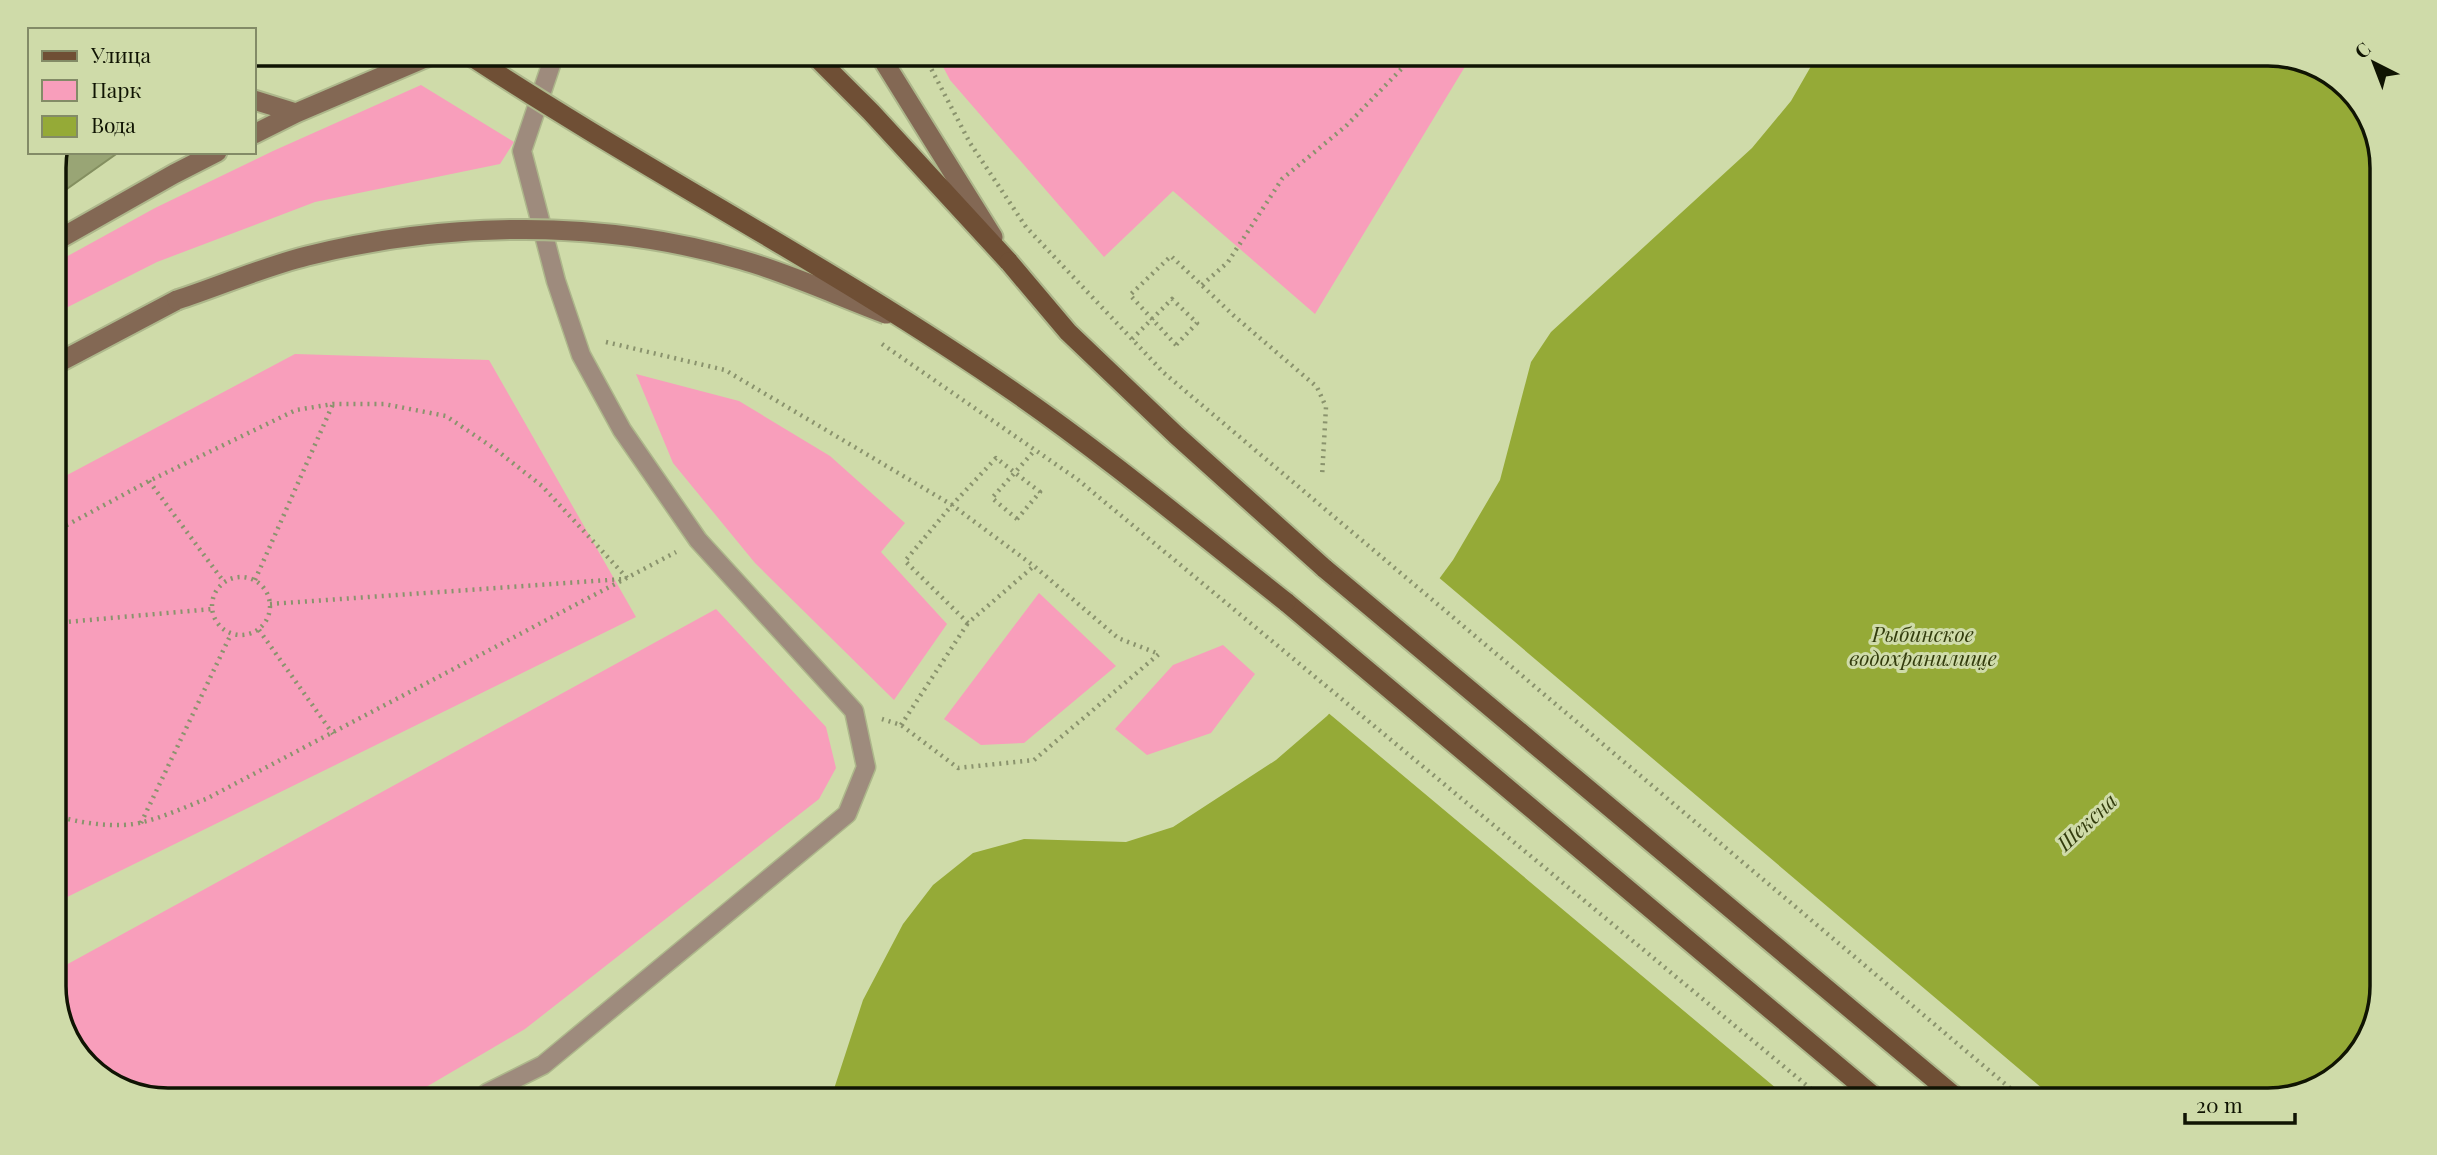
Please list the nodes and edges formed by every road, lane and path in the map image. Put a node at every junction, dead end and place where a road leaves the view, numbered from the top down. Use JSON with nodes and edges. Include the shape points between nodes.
{"nodes":[{"id":1,"x":406,"y":66,"type":"edge"},
{"id":2,"x":486,"y":66,"type":"edge"},
{"id":3,"x":551,"y":66,"type":"edge"},
{"id":4,"x":825,"y":66,"type":"edge"},
{"id":5,"x":887,"y":66,"type":"edge"},
{"id":6,"x":930,"y":66,"type":"edge"},
{"id":7,"x":1404,"y":66,"type":"edge"},
{"id":8,"x":256,"y":101,"type":"edge"},
{"id":9,"x":296,"y":113,"type":"junction"},
{"id":10,"x":256,"y":133,"type":"edge"},
{"id":11,"x":213,"y":154,"type":"edge"},
{"id":12,"x":67,"y":235,"type":"edge"},
{"id":13,"x":1009,"y":262,"type":"junction"},
{"id":14,"x":1202,"y":285,"type":"junction"},
{"id":15,"x":900,"y":319,"type":"junction"},
{"id":16,"x":575,"y":335,"type":"junction"},
{"id":17,"x":872,"y":336,"type":"dead end"},
{"id":18,"x":1132,"y":339,"type":"junction"},
{"id":19,"x":67,"y":358,"type":"edge"},
{"id":20,"x":333,"y":404,"type":"junction"},
{"id":21,"x":1035,"y":450,"type":"junction"},
{"id":22,"x":1322,"y":477,"type":"dead end"},
{"id":23,"x":149,"y":481,"type":"junction"},
{"id":24,"x":952,"y":505,"type":"junction"},
{"id":25,"x":67,"y":525,"type":"edge"},
{"id":26,"x":698,"y":540,"type":"junction"},
{"id":27,"x":1034,"y":566,"type":"junction"},
{"id":28,"x":628,"y":579,"type":"junction"},
{"id":29,"x":255,"y":580,"type":"junction"},
{"id":30,"x":224,"y":582,"type":"junction"},
{"id":31,"x":270,"y":604,"type":"junction"},
{"id":32,"x":212,"y":610,"type":"junction"},
{"id":33,"x":67,"y":622,"type":"edge"},
{"id":34,"x":968,"y":623,"type":"junction"},
{"id":35,"x":259,"y":629,"type":"junction"},
{"id":36,"x":231,"y":634,"type":"junction"},
{"id":37,"x":854,"y":711,"type":"junction"},
{"id":38,"x":901,"y":725,"type":"junction"},
{"id":39,"x":333,"y":734,"type":"junction"},
{"id":40,"x":67,"y":820,"type":"edge"},
{"id":41,"x":141,"y":823,"type":"junction"},
{"id":42,"x":496,"y":1088,"type":"edge"},
{"id":43,"x":1810,"y":1088,"type":"edge"},
{"id":44,"x":1864,"y":1088,"type":"edge"},
{"id":45,"x":1944,"y":1088,"type":"edge"},
{"id":46,"x":2010,"y":1088,"type":"edge"}],
"edges":[{"from":1,"to":9,"type":"main road"},
{"from":2,"to":15,"type":"main road","bridge":true},
{"from":3,"to":16,"type":"lane","via":[[522,151]]},
{"from":4,"to":13,"type":"main road"},
{"from":5,"to":13,"type":"main road"},
{"from":6,"to":18,"type":"path","bridge":true,"via":[[970,143],[1026,227]]},
{"from":7,"to":14,"type":"path","via":[[1346,126],[1282,179],[1228,262]]},
{"from":8,"to":9,"type":"main road"},
{"from":9,"to":10,"type":"main road"},
{"from":11,"to":12,"type":"main road"},
{"from":13,"to":45,"type":"main road","bridge":true,"via":[[1068,331],[1324,568]]},
{"from":14,"to":18,"type":"path","bridge":true,"via":[[1171,256],[1130,295],[1176,345],[1197,323],[1172,299]]},
{"from":14,"to":22,"type":"path","via":[[1317,387],[1326,407]]},
{"from":15,"to":19,"type":"main road","bridge":true,"via":[[743,260],[676,244],[580,231],[494,230],[395,238],[306,257],[177,300]]},
{"from":15,"to":44,"type":"main road","bridge":true,"via":[[1014,392],[1286,602]]},
{"from":16,"to":24,"type":"path","via":[[725,370]]},
{"from":16,"to":26,"type":"lane","via":[[622,430]]},
{"from":17,"to":21,"type":"path","bridge":true},
{"from":18,"to":46,"type":"path","bridge":true,"via":[[1175,382]]},
{"from":20,"to":23,"type":"path","via":[[296,410]]},
{"from":20,"to":28,"type":"path","via":[[384,404],[446,416],[542,486]]},
{"from":20,"to":29,"type":"path"},
{"from":21,"to":24,"type":"path","bridge":true,"via":[[992,498],[1017,519],[1040,492],[996,458]]},
{"from":21,"to":43,"type":"path","bridge":true,"via":[[1077,479]]},
{"from":23,"to":25,"type":"path"},
{"from":23,"to":30,"type":"path"},
{"from":24,"to":27,"type":"path"},
{"from":24,"to":34,"type":"path","via":[[905,561]]},
{"from":26,"to":28,"type":"path"},
{"from":26,"to":37,"type":"lane"},
{"from":27,"to":34,"type":"path"},
{"from":27,"to":38,"type":"path","via":[[1118,638],[1159,654],[1034,760],[958,768]]},
{"from":28,"to":31,"type":"path"},
{"from":28,"to":39,"type":"path"},
{"from":29,"to":30,"type":"path","via":[[236,577]]},
{"from":29,"to":31,"type":"path","via":[[263,586]]},
{"from":30,"to":32,"type":"path","via":[[214,594]]},
{"from":31,"to":35,"type":"path"},
{"from":32,"to":33,"type":"path"},
{"from":32,"to":36,"type":"path","via":[[217,622]]},
{"from":34,"to":38,"type":"path"},
{"from":35,"to":36,"type":"path"},
{"from":35,"to":39,"type":"path"},
{"from":36,"to":41,"type":"path"},
{"from":37,"to":38,"type":"path"},
{"from":37,"to":42,"type":"lane","via":[[866,767],[847,814],[543,1065]]},
{"from":39,"to":41,"type":"path","via":[[206,799]]},
{"from":40,"to":41,"type":"path"}]}
